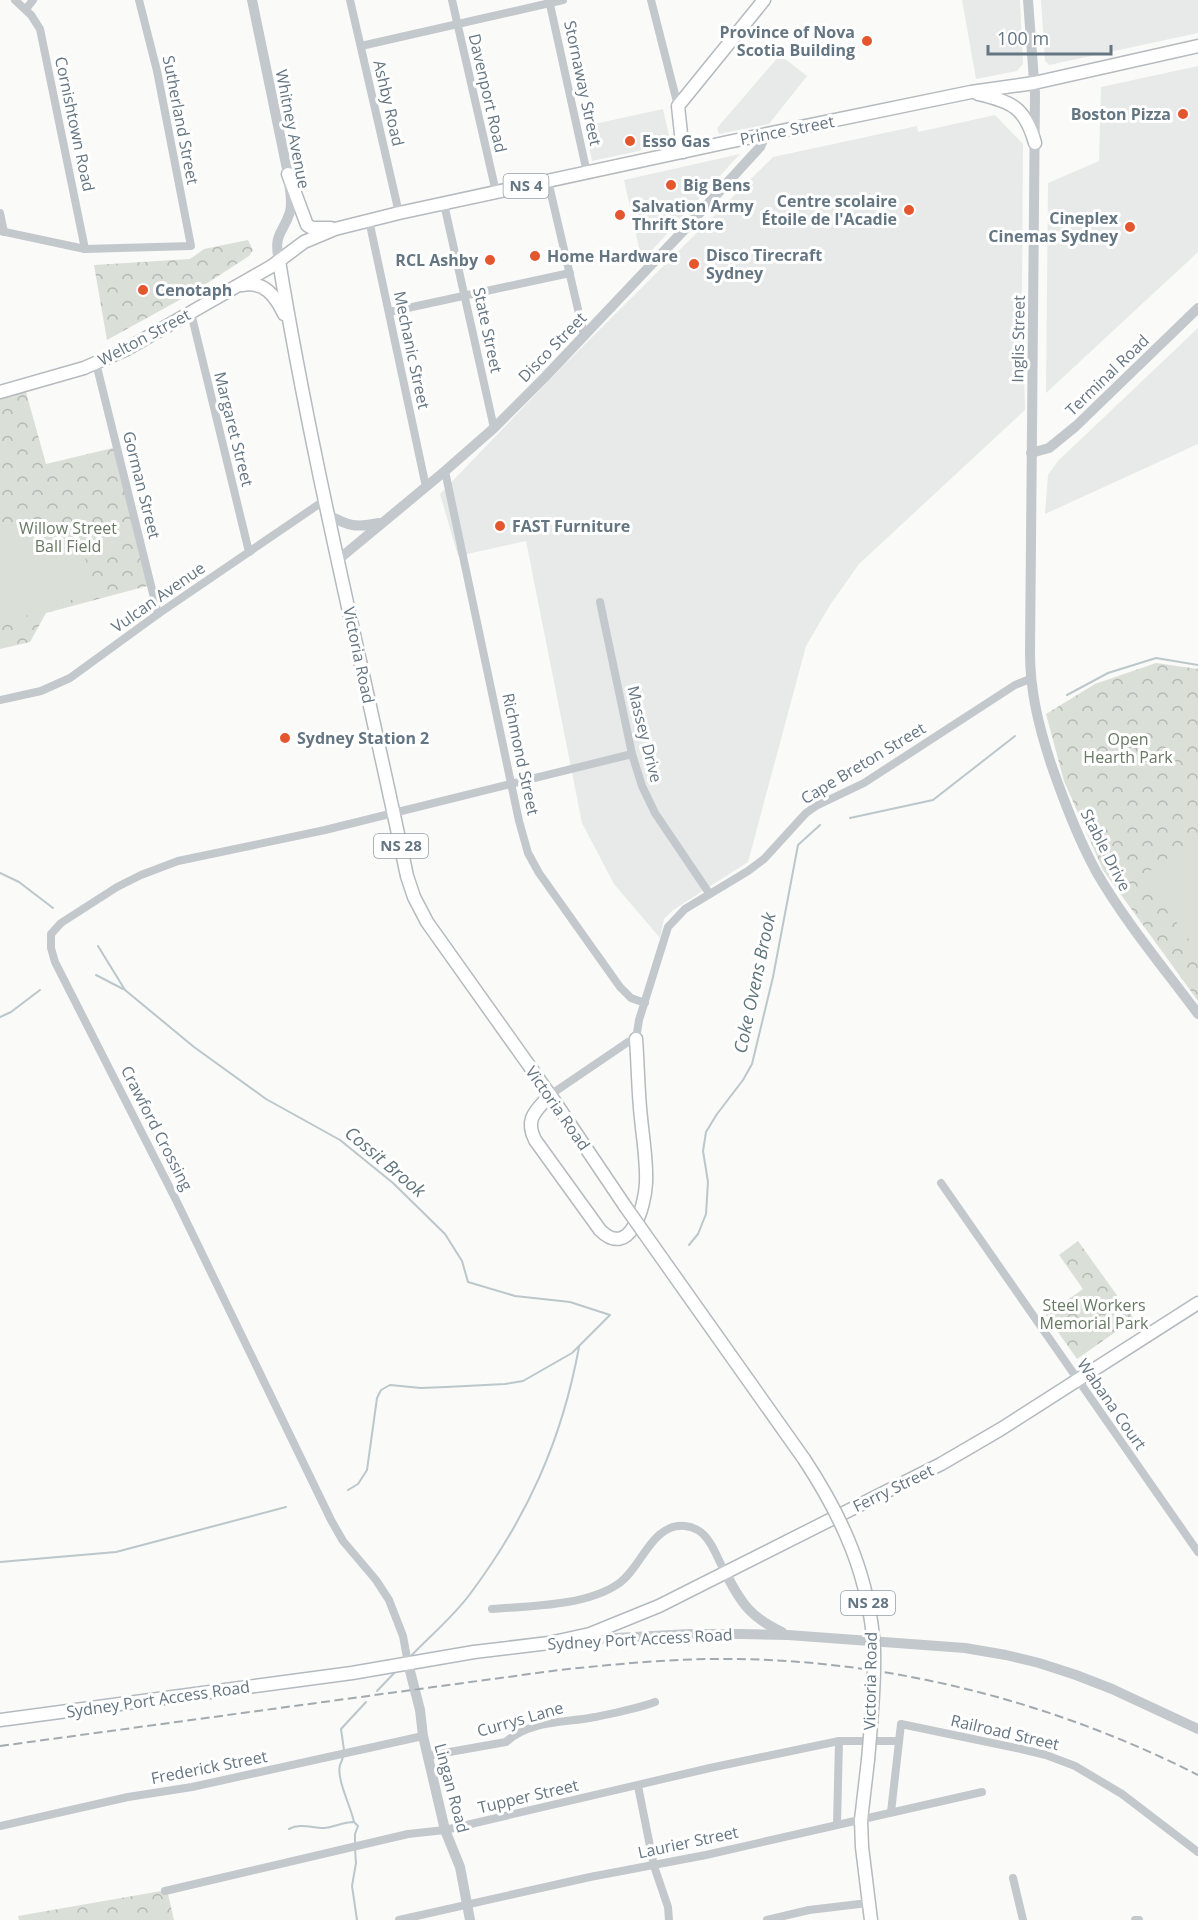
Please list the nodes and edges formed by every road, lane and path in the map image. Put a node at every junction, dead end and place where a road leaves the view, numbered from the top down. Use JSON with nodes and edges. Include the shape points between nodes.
{"nodes":[{"id":1,"x":15,"y":0,"type":"edge"},
{"id":2,"x":33,"y":0,"type":"edge"},
{"id":3,"x":139,"y":0,"type":"edge"},
{"id":4,"x":252,"y":0,"type":"edge"},
{"id":5,"x":350,"y":0,"type":"edge"},
{"id":6,"x":452,"y":0,"type":"edge"},
{"id":7,"x":563,"y":0,"type":"edge"},
{"id":8,"x":651,"y":0,"type":"edge"},
{"id":9,"x":764,"y":0,"type":"edge"},
{"id":10,"x":1028,"y":0,"type":"edge"},
{"id":11,"x":550,"y":2,"type":"edge"},
{"id":12,"x":26,"y":9,"type":"junction"},
{"id":13,"x":457,"y":25,"type":"junction"},
{"id":14,"x":361,"y":46,"type":"junction"},
{"id":15,"x":1198,"y":46,"type":"edge"},
{"id":16,"x":1034,"y":83,"type":"junction"},
{"id":17,"x":971,"y":93,"type":"junction"},
{"id":18,"x":678,"y":106,"type":"junction"},
{"id":19,"x":766,"y":134,"type":"junction"},
{"id":20,"x":1035,"y":142,"type":"junction"},
{"id":21,"x":683,"y":152,"type":"junction"},
{"id":22,"x":586,"y":173,"type":"junction"},
{"id":23,"x":288,"y":174,"type":"junction"},
{"id":24,"x":548,"y":181,"type":"junction"},
{"id":25,"x":496,"y":192,"type":"junction"},
{"id":26,"x":444,"y":204,"type":"junction"},
{"id":27,"x":0,"y":213,"type":"edge"},
{"id":28,"x":399,"y":213,"type":"junction"},
{"id":29,"x":369,"y":220,"type":"junction"},
{"id":30,"x":336,"y":229,"type":"junction"},
{"id":31,"x":2,"y":232,"type":"edge"},
{"id":32,"x":85,"y":249,"type":"junction"},
{"id":33,"x":279,"y":261,"type":"junction"},
{"id":34,"x":570,"y":273,"type":"junction"},
{"id":35,"x":237,"y":285,"type":"junction"},
{"id":36,"x":465,"y":296,"type":"junction"},
{"id":37,"x":1198,"y":308,"type":"edge"},
{"id":38,"x":389,"y":312,"type":"junction"},
{"id":39,"x":191,"y":313,"type":"junction"},
{"id":40,"x":289,"y":323,"type":"junction"},
{"id":41,"x":584,"y":335,"type":"junction"},
{"id":42,"x":96,"y":363,"type":"junction"},
{"id":43,"x":0,"y":389,"type":"edge"},
{"id":44,"x":494,"y":428,"type":"junction"},
{"id":45,"x":1031,"y":453,"type":"junction"},
{"id":46,"x":445,"y":471,"type":"junction"},
{"id":47,"x":426,"y":487,"type":"junction"},
{"id":48,"x":325,"y":500,"type":"junction"},
{"id":49,"x":328,"y":515,"type":"junction"},
{"id":50,"x":382,"y":523,"type":"junction"},
{"id":51,"x":249,"y":552,"type":"junction"},
{"id":52,"x":339,"y":559,"type":"junction"},
{"id":53,"x":600,"y":602,"type":"dead end"},
{"id":54,"x":158,"y":614,"type":"junction"},
{"id":55,"x":1030,"y":679,"type":"junction"},
{"id":56,"x":0,"y":700,"type":"edge"},
{"id":57,"x":632,"y":754,"type":"junction"},
{"id":58,"x":512,"y":784,"type":"junction"},
{"id":59,"x":394,"y":813,"type":"junction"},
{"id":60,"x":709,"y":893,"type":"junction"},
{"id":61,"x":645,"y":1003,"type":"junction"},
{"id":62,"x":1198,"y":1014,"type":"edge"},
{"id":63,"x":636,"y":1039,"type":"junction"},
{"id":64,"x":550,"y":1095,"type":"junction"},
{"id":65,"x":940,"y":1183,"type":"dead end"},
{"id":66,"x":1198,"y":1303,"type":"edge"},
{"id":67,"x":1077,"y":1380,"type":"junction"},
{"id":68,"x":1198,"y":1552,"type":"edge"},
{"id":69,"x":725,"y":1572,"type":"junction"},
{"id":70,"x":492,"y":1609,"type":"dead end"},
{"id":71,"x":788,"y":1635,"type":"junction"},
{"id":72,"x":570,"y":1639,"type":"junction"},
{"id":73,"x":408,"y":1663,"type":"junction"},
{"id":74,"x":655,"y":1702,"type":"dead end"},
{"id":75,"x":0,"y":1720,"type":"edge"},
{"id":76,"x":1198,"y":1729,"type":"edge"},
{"id":77,"x":423,"y":1736,"type":"junction"},
{"id":78,"x":839,"y":1741,"type":"junction"},
{"id":79,"x":899,"y":1741,"type":"junction"},
{"id":80,"x":427,"y":1755,"type":"junction"},
{"id":81,"x":638,"y":1786,"type":"junction"},
{"id":82,"x":982,"y":1792,"type":"dead end"},
{"id":83,"x":891,"y":1812,"type":"junction"},
{"id":84,"x":861,"y":1820,"type":"junction"},
{"id":85,"x":837,"y":1824,"type":"junction"},
{"id":86,"x":0,"y":1826,"type":"edge"},
{"id":87,"x":445,"y":1830,"type":"junction"},
{"id":88,"x":1198,"y":1852,"type":"edge"},
{"id":89,"x":654,"y":1866,"type":"junction"},
{"id":90,"x":1013,"y":1878,"type":"dead end"},
{"id":91,"x":165,"y":1891,"type":"dead end"},
{"id":92,"x":868,"y":1903,"type":"junction"},
{"id":93,"x":468,"y":1905,"type":"junction"},
{"id":94,"x":399,"y":1920,"type":"edge"},
{"id":95,"x":470,"y":1920,"type":"edge"},
{"id":96,"x":669,"y":1920,"type":"edge"},
{"id":97,"x":767,"y":1920,"type":"edge"},
{"id":98,"x":871,"y":1920,"type":"edge"},
{"id":99,"x":1023,"y":1920,"type":"edge"}],
"edges":[{"from":1,"to":12,"type":"street"},
{"from":2,"to":12,"type":"street"},
{"from":3,"to":32,"type":"street","name":"Sutherland Street","via":[[191,246]]},
{"from":4,"to":23,"type":"street","name":"Whitney Avenue"},
{"from":5,"to":14,"type":"street","name":"Ashby Road"},
{"from":6,"to":13,"type":"street","name":"Davenport Road"},
{"from":7,"to":11,"type":"street"},
{"from":8,"to":18,"type":"street"},
{"from":9,"to":18,"type":"main road"},
{"from":10,"to":16,"type":"street","name":"Inglis Street"},
{"from":11,"to":13,"type":"street"},
{"from":11,"to":22,"type":"street","name":"Stornaway Street"},
{"from":12,"to":32,"type":"street","name":"Cornishtown Road","via":[[40,29]]},
{"from":13,"to":14,"type":"street"},
{"from":13,"to":25,"type":"street","name":"Davenport Road"},
{"from":14,"to":28,"type":"street","name":"Ashby Road"},
{"from":15,"to":16,"type":"main road","name":"Prince Street","number":"NS 4"},
{"from":16,"to":17,"type":"main road","name":"Prince Street","number":"NS 4"},
{"from":16,"to":20,"type":"street","name":"Inglis Street"},
{"from":17,"to":19,"type":"main road","name":"Prince Street","number":"NS 4"},
{"from":17,"to":20,"type":"main road","via":[[1013,104],[1029,122]]},
{"from":18,"to":21,"type":"main road"},
{"from":19,"to":21,"type":"main road","name":"Prince Street","number":"NS 4"},
{"from":19,"to":41,"type":"street","name":"Disco Street","via":[[760,147],[684,231]]},
{"from":20,"to":45,"type":"street","name":"Inglis Street"},
{"from":21,"to":22,"type":"main road","name":"Prince Street","number":"NS 4"},
{"from":22,"to":24,"type":"main road","name":"Prince Street","number":"NS 4"},
{"from":23,"to":30,"type":"main road","via":[[306,225]]},
{"from":23,"to":33,"type":"street","name":"Whitney Avenue","via":[[291,202],[279,232]]},
{"from":24,"to":25,"type":"main road","name":"Prince Street","number":"NS 4"},
{"from":24,"to":34,"type":"street"},
{"from":25,"to":26,"type":"main road","name":"Prince Street","number":"NS 4"},
{"from":26,"to":28,"type":"main road","name":"Prince Street","number":"NS 4"},
{"from":26,"to":36,"type":"street","name":"State Street"},
{"from":27,"to":31,"type":"street"},
{"from":28,"to":29,"type":"main road","name":"Prince Street","number":"NS 4"},
{"from":29,"to":30,"type":"main road","name":"Prince Street","number":"NS 4"},
{"from":29,"to":38,"type":"street","name":"Mechanic Street"},
{"from":30,"to":33,"type":"main road","name":"Prince Street","number":"NS 4","via":[[304,242]]},
{"from":31,"to":32,"type":"street"},
{"from":33,"to":35,"type":"main road","name":"Welton Street","number":"NS 4"},
{"from":33,"to":40,"type":"main road","name":"Victoria Road","number":"NS 28"},
{"from":34,"to":36,"type":"street"},
{"from":34,"to":41,"type":"street"},
{"from":35,"to":39,"type":"main road","name":"Welton Street","number":"NS 4"},
{"from":35,"to":40,"type":"main road","via":[[267,288]]},
{"from":36,"to":38,"type":"street"},
{"from":36,"to":44,"type":"street","name":"State Street"},
{"from":37,"to":45,"type":"street","name":"Terminal Road","via":[[1076,426],[1049,448]]},
{"from":38,"to":47,"type":"street","name":"Mechanic Street"},
{"from":39,"to":42,"type":"main road","name":"Welton Street","number":"NS 4"},
{"from":39,"to":51,"type":"street","name":"Margaret Street"},
{"from":40,"to":48,"type":"main road","name":"Victoria Road","number":"NS 28"},
{"from":41,"to":44,"type":"street","name":"Disco Street"},
{"from":42,"to":43,"type":"main road","name":"Welton Street","number":"NS 4"},
{"from":42,"to":54,"type":"street","name":"Gorman Street"},
{"from":44,"to":46,"type":"street","name":"Disco Street"},
{"from":45,"to":55,"type":"street","name":"Inglis Street"},
{"from":46,"to":47,"type":"street","name":"Disco Street"},
{"from":46,"to":58,"type":"street","name":"Richmond Street"},
{"from":47,"to":50,"type":"street","name":"Disco Street"},
{"from":48,"to":49,"type":"main road","name":"Victoria Road","number":"NS 28"},
{"from":48,"to":51,"type":"street","name":"Vulcan Avenue"},
{"from":49,"to":50,"type":"street","via":[[350,526]]},
{"from":49,"to":52,"type":"main road","name":"Victoria Road","number":"NS 28"},
{"from":50,"to":52,"type":"street","name":"Disco Street"},
{"from":51,"to":54,"type":"street","name":"Vulcan Avenue"},
{"from":52,"to":59,"type":"main road","name":"Victoria Road","number":"NS 28"},
{"from":53,"to":57,"type":"street","name":"Massey Drive"},
{"from":54,"to":56,"type":"street","name":"Vulcan Avenue","via":[[65,681]]},
{"from":55,"to":60,"type":"street","name":"Cape Breton Street","via":[[864,783],[816,806],[764,859]]},
{"from":55,"to":62,"type":"street","name":"Stable Drive","via":[[1044,743],[1097,873]]},
{"from":57,"to":58,"type":"street","name":"Crawford Crossing"},
{"from":57,"to":60,"type":"street","name":"Massey Drive","via":[[648,801]]},
{"from":58,"to":59,"type":"street","name":"Crawford Crossing"},
{"from":58,"to":61,"type":"street","name":"Richmond Street","via":[[528,853],[539,873],[624,993]]},
{"from":59,"to":64,"type":"main road","name":"Victoria Road","number":"NS 28","via":[[407,876],[424,917]]},
{"from":59,"to":73,"type":"street","name":"Crawford Crossing","via":[[178,861],[141,874],[61,923],[51,934],[51,948],[331,1520],[390,1600]]},
{"from":60,"to":61,"type":"street","name":"Cape Breton Street","via":[[685,909],[668,927]]},
{"from":61,"to":63,"type":"street","name":"Cape Breton Street"},
{"from":63,"to":64,"type":"street"},
{"from":63,"to":64,"type":"main road","via":[[646,1186],[634,1226],[624,1238],[611,1238],[600,1230],[532,1134],[531,1119]]},
{"from":64,"to":84,"type":"main road","name":"Victoria Road","number":"NS 28","bridge":true,"via":[[804,1459],[843,1526],[867,1599],[873,1641]]},
{"from":65,"to":67,"type":"street","name":"Wabana Court"},
{"from":66,"to":67,"type":"main road","name":"Ferry Street"},
{"from":67,"to":68,"type":"street","name":"Wabana Court"},
{"from":67,"to":69,"type":"main road","name":"Ferry Street","via":[[940,1464]]},
{"from":69,"to":70,"type":"street","via":[[708,1539],[690,1526],[678,1525],[669,1527],[652,1542],[631,1572],[606,1590],[557,1603]]},
{"from":69,"to":71,"type":"street","via":[[754,1616]]},
{"from":69,"to":72,"type":"main road","name":"Ferry Street","via":[[629,1619]]},
{"from":71,"to":72,"type":"street","name":"Sydney Port Access Road"},
{"from":71,"to":76,"type":"street","name":"Sydney Port Access Road","via":[[1006,1654],[1076,1675]]},
{"from":72,"to":73,"type":"main road","name":"Sydney Port Access Road"},
{"from":73,"to":75,"type":"main road","name":"Sydney Port Access Road"},
{"from":73,"to":77,"type":"street","name":"Lingan Road"},
{"from":74,"to":80,"type":"street","name":"Currys Lane","via":[[516,1733],[506,1742]]},
{"from":77,"to":80,"type":"street","name":"Lingan Road"},
{"from":77,"to":86,"type":"street","name":"Frederick Street"},
{"from":78,"to":79,"type":"street","name":"Tupper Street"},
{"from":78,"to":81,"type":"street","name":"Tupper Street"},
{"from":78,"to":85,"type":"street"},
{"from":79,"to":83,"type":"street"},
{"from":79,"to":88,"type":"street","name":"Railroad Street","via":[[901,1724],[1046,1755],[1075,1766],[1122,1794]]},
{"from":80,"to":87,"type":"street","name":"Lingan Road"},
{"from":81,"to":87,"type":"street","name":"Tupper Street"},
{"from":81,"to":89,"type":"street"},
{"from":82,"to":83,"type":"street","name":"Laurier Street"},
{"from":83,"to":84,"type":"street","name":"Laurier Street"},
{"from":84,"to":85,"type":"street","name":"Laurier Street"},
{"from":84,"to":92,"type":"main road","name":"Victoria Road","number":"NS 28"},
{"from":85,"to":89,"type":"street","name":"Laurier Street"},
{"from":87,"to":91,"type":"street","name":"Tupper Street","via":[[408,1834]]},
{"from":87,"to":93,"type":"street","name":"Lingan Road","via":[[460,1867]]},
{"from":89,"to":93,"type":"street","name":"Laurier Street"},
{"from":89,"to":96,"type":"street"},
{"from":90,"to":99,"type":"street"},
{"from":92,"to":97,"type":"street"},
{"from":92,"to":98,"type":"main road","name":"Victoria Road","number":"NS 28"},
{"from":93,"to":94,"type":"street","name":"Laurier Street"},
{"from":93,"to":95,"type":"street","name":"Lingan Road"}]}
